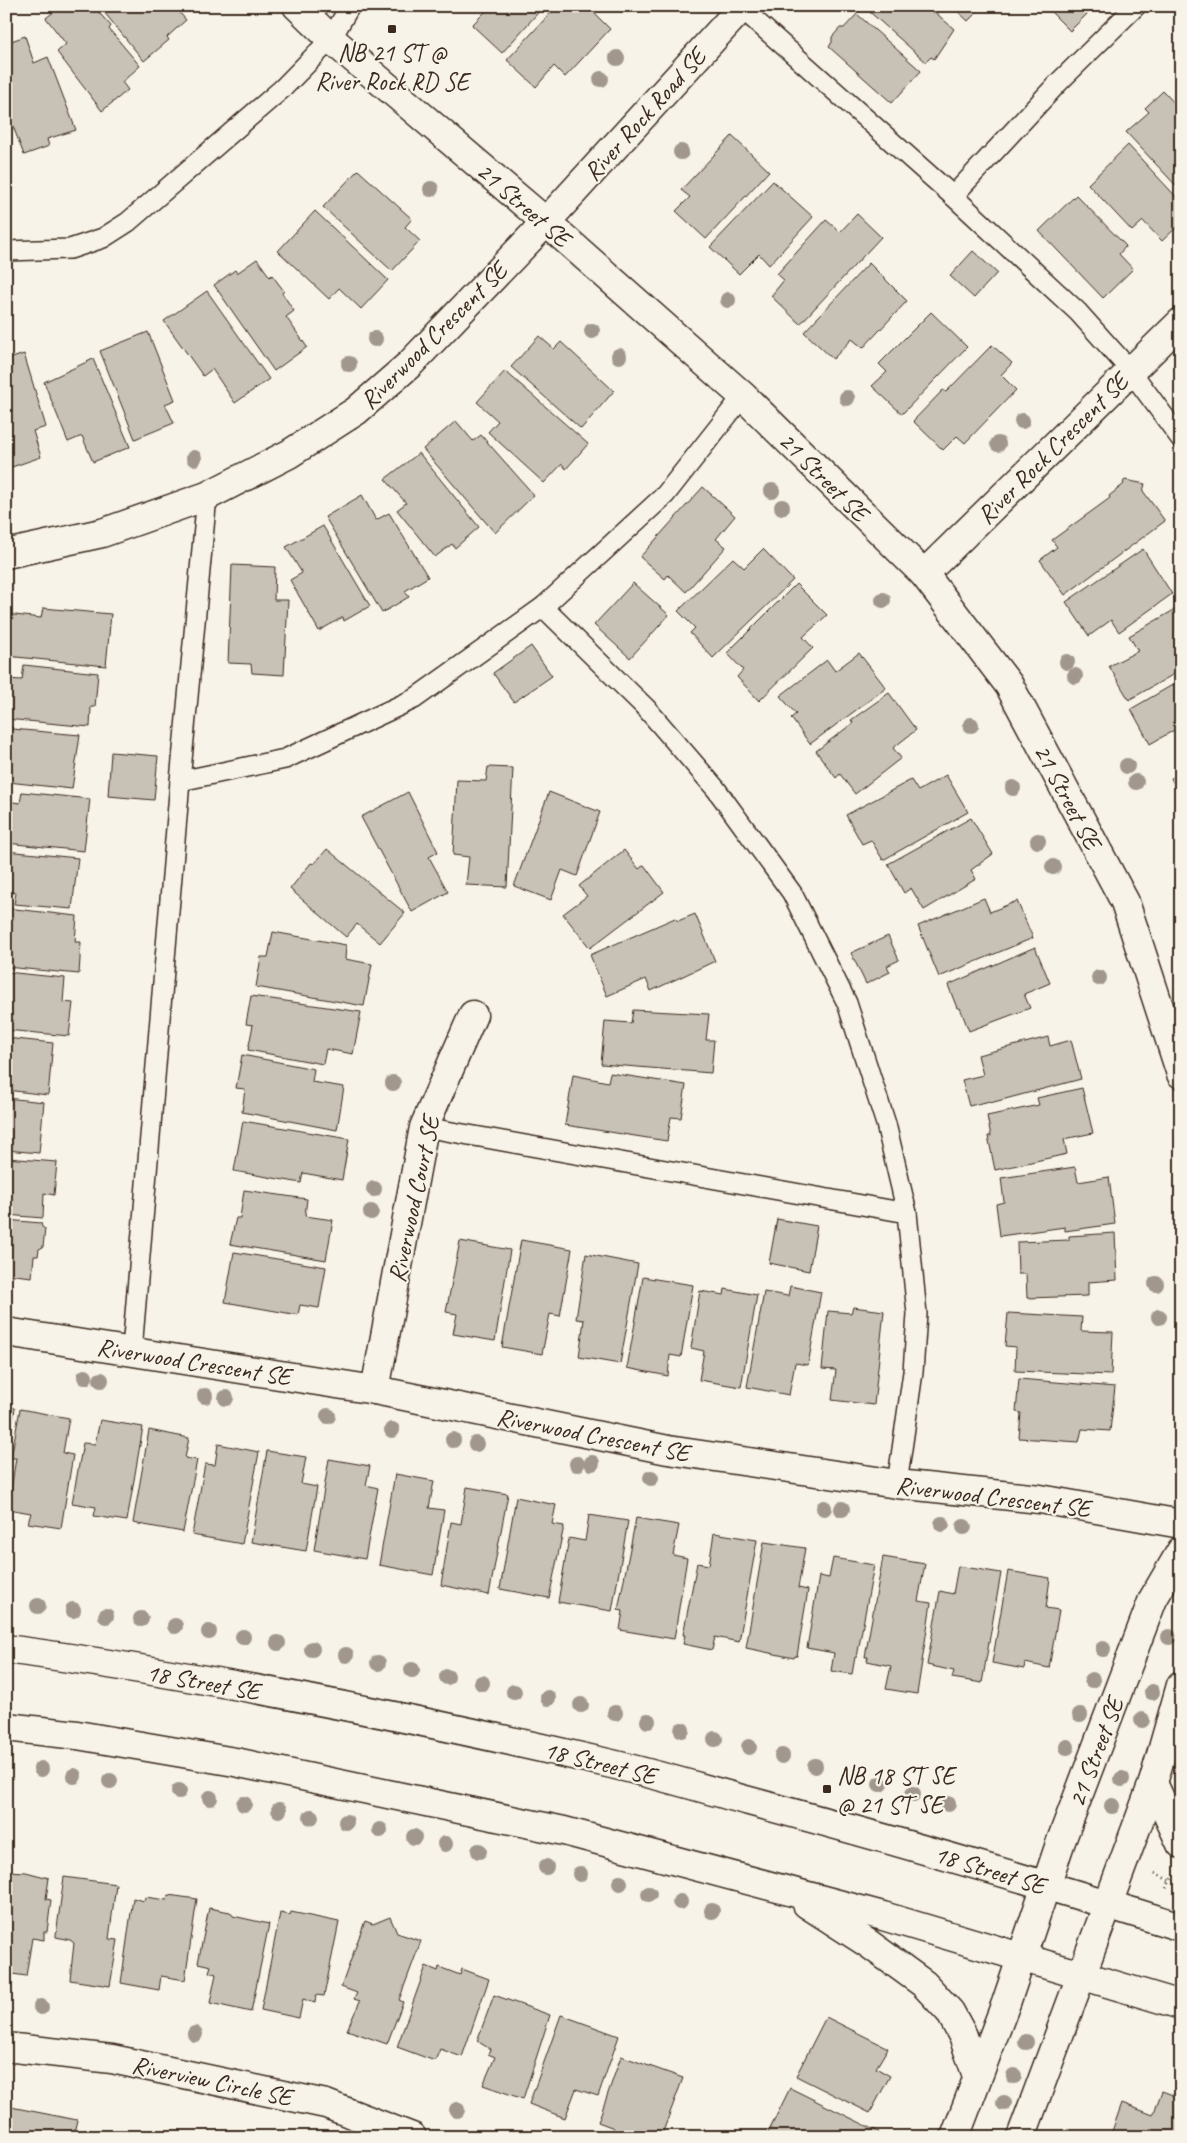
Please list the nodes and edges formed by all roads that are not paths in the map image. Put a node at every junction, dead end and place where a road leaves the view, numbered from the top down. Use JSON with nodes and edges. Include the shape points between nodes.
{"nodes":[{"id":1,"x":297,"y":6,"type":"edge"},
{"id":2,"x":350,"y":6,"type":"edge"},
{"id":3,"x":1136,"y":6,"type":"edge"},
{"id":4,"x":741,"y":7,"type":"edge"},
{"id":5,"x":331,"y":39,"type":"junction"},
{"id":6,"x":953,"y":196,"type":"junction"},
{"id":7,"x":546,"y":222,"type":"junction"},
{"id":8,"x":6,"y":252,"type":"edge"},
{"id":9,"x":1181,"y":322,"type":"edge"},
{"id":10,"x":1130,"y":370,"type":"junction"},
{"id":11,"x":743,"y":396,"type":"junction"},
{"id":12,"x":1181,"y":439,"type":"edge"},
{"id":13,"x":207,"y":496,"type":"junction"},
{"id":14,"x":6,"y":554,"type":"edge"},
{"id":15,"x":924,"y":574,"type":"junction"},
{"id":16,"x":543,"y":607,"type":"junction"},
{"id":17,"x":180,"y":781,"type":"junction"},
{"id":18,"x":473,"y":1015,"type":"dead end"},
{"id":19,"x":1181,"y":1074,"type":"edge"},
{"id":20,"x":424,"y":1127,"type":"junction"},
{"id":21,"x":907,"y":1213,"type":"junction"},
{"id":22,"x":6,"y":1332,"type":"edge"},
{"id":23,"x":132,"y":1350,"type":"junction"},
{"id":24,"x":375,"y":1390,"type":"junction"},
{"id":25,"x":897,"y":1484,"type":"junction"},
{"id":26,"x":1181,"y":1524,"type":"edge"},
{"id":27,"x":1181,"y":1551,"type":"edge"},
{"id":28,"x":6,"y":1649,"type":"edge"},
{"id":29,"x":1181,"y":1685,"type":"edge"},
{"id":30,"x":6,"y":1727,"type":"edge"},
{"id":31,"x":1153,"y":1783,"type":"junction"},
{"id":32,"x":1179,"y":1857,"type":"edge"},
{"id":33,"x":1046,"y":1886,"type":"junction"},
{"id":34,"x":783,"y":1889,"type":"junction"},
{"id":35,"x":1107,"y":1904,"type":"junction"},
{"id":36,"x":1181,"y":1927,"type":"edge"},
{"id":37,"x":1020,"y":1958,"type":"junction"},
{"id":38,"x":1081,"y":1976,"type":"junction"},
{"id":39,"x":1181,"y":2004,"type":"edge"},
{"id":40,"x":6,"y":2046,"type":"edge"},
{"id":41,"x":977,"y":2076,"type":"junction"},
{"id":42,"x":401,"y":2134,"type":"edge"},
{"id":43,"x":955,"y":2137,"type":"edge"},
{"id":44,"x":1021,"y":2137,"type":"edge"}],
"edges":[{"from":1,"to":5,"type":"street","name":"21 Street SE"},
{"from":2,"to":5,"type":"lane"},
{"from":3,"to":6,"type":"lane","via":[[1058,83]]},
{"from":4,"to":6,"type":"lane"},
{"from":4,"to":7,"type":"street","name":"River Rock Road SE"},
{"from":5,"to":7,"type":"street","name":"21 Street SE"},
{"from":5,"to":8,"type":"lane","via":[[283,88],[128,222],[103,238],[70,249]]},
{"from":6,"to":10,"type":"lane","via":[[1078,312]]},
{"from":7,"to":11,"type":"street","name":"21 Street SE"},
{"from":7,"to":13,"type":"street","name":"Riverwood Crescent SE","via":[[410,364],[356,411],[289,454]]},
{"from":9,"to":10,"type":"street","name":"River Rock Crescent SE"},
{"from":10,"to":12,"type":"lane"},
{"from":10,"to":15,"type":"street","name":"River Rock Crescent SE"},
{"from":11,"to":15,"type":"street","name":"21 Street SE"},
{"from":11,"to":16,"type":"lane","via":[[665,495]]},
{"from":13,"to":14,"type":"street","name":"Riverwood Crescent SE","via":[[102,533]]},
{"from":13,"to":17,"type":"lane"},
{"from":15,"to":19,"type":"street","name":"21 Street SE","via":[[1009,685],[1124,902]]},
{"from":16,"to":17,"type":"lane","via":[[414,699],[285,759]]},
{"from":16,"to":21,"type":"lane","via":[[646,708],[716,789],[792,893],[847,1003],[886,1124]]},
{"from":17,"to":23,"type":"lane"},
{"from":18,"to":20,"type":"street","name":"Riverwood Court SE"},
{"from":20,"to":21,"type":"lane"},
{"from":20,"to":24,"type":"street","name":"Riverwood Court SE"},
{"from":21,"to":25,"type":"lane","via":[[917,1314],[913,1372]]},
{"from":22,"to":23,"type":"street","name":"Riverwood Crescent SE"},
{"from":23,"to":24,"type":"street","name":"Riverwood Crescent SE"},
{"from":24,"to":25,"type":"street","name":"Riverwood Crescent SE","via":[[668,1450]]},
{"from":25,"to":26,"type":"street","name":"Riverwood Crescent SE","via":[[1040,1500]]},
{"from":27,"to":33,"type":"street","name":"21 Street SE","via":[[1153,1598]]},
{"from":28,"to":33,"type":"street","name":"18 Street SE","via":[[80,1659],[394,1716],[605,1762],[872,1834]]},
{"from":29,"to":31,"type":"street"},
{"from":30,"to":34,"type":"street","via":[[78,1735],[235,1762],[438,1804],[564,1831]]},
{"from":31,"to":32,"type":"street"},
{"from":31,"to":35,"type":"street"},
{"from":33,"to":35,"type":"street","name":"18 Street SE"},
{"from":33,"to":37,"type":"street","name":"21 Street SE"},
{"from":34,"to":37,"type":"street"},
{"from":34,"to":41,"type":"street","via":[[924,1984],[950,2012],[963,2036]]},
{"from":35,"to":36,"type":"street","name":"18 Street SE"},
{"from":35,"to":38,"type":"street"},
{"from":37,"to":38,"type":"street"},
{"from":37,"to":41,"type":"street"},
{"from":38,"to":39,"type":"street"},
{"from":38,"to":44,"type":"street"},
{"from":40,"to":42,"type":"street","name":"Riverview Circle SE","via":[[112,2059],[326,2104]]},
{"from":41,"to":43,"type":"street"}]}
